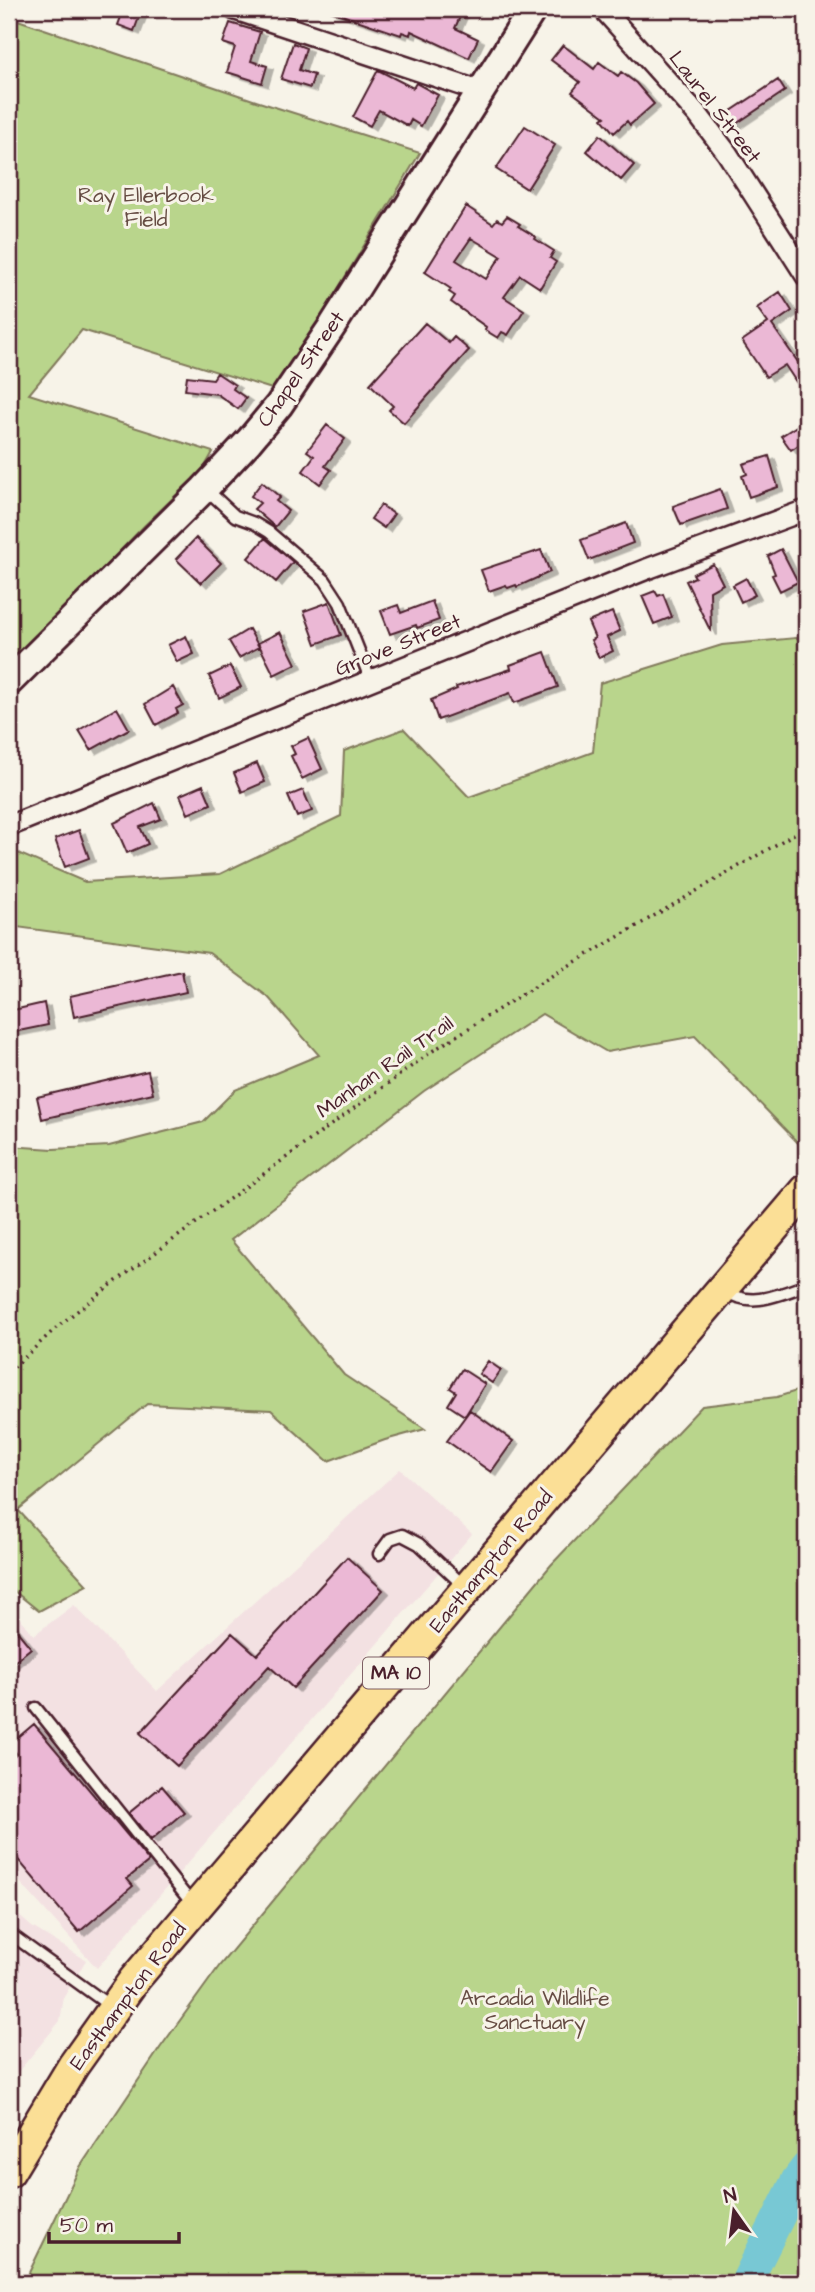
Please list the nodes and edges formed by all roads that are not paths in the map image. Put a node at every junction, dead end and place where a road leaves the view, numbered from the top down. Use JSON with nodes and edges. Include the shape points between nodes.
{"nodes":[{"id":1,"x":233,"y":9,"type":"edge"},
{"id":2,"x":533,"y":9,"type":"edge"},
{"id":3,"x":603,"y":9,"type":"edge"},
{"id":4,"x":479,"y":91,"type":"junction"},
{"id":5,"x":806,"y":276,"type":"edge"},
{"id":6,"x":205,"y":488,"type":"junction"},
{"id":7,"x":806,"y":510,"type":"edge"},
{"id":8,"x":371,"y":681,"type":"junction"},
{"id":9,"x":9,"y":682,"type":"edge"},
{"id":10,"x":9,"y":827,"type":"edge"},
{"id":11,"x":806,"y":1190,"type":"edge"},
{"id":12,"x":806,"y":1285,"type":"edge"},
{"id":13,"x":722,"y":1289,"type":"junction"},
{"id":14,"x":379,"y":1554,"type":"dead end"},
{"id":15,"x":468,"y":1588,"type":"junction"},
{"id":16,"x":36,"y":1709,"type":"dead end"},
{"id":17,"x":196,"y":1908,"type":"junction"},
{"id":18,"x":9,"y":1933,"type":"edge"},
{"id":19,"x":113,"y":2009,"type":"junction"},
{"id":20,"x":9,"y":2172,"type":"edge"}],
"edges":[{"from":1,"to":4,"type":"street"},
{"from":2,"to":4,"type":"main road","name":"Chapel Street"},
{"from":3,"to":5,"type":"street","name":"Laurel Street","via":[[713,134]]},
{"from":4,"to":6,"type":"main road","name":"Chapel Street","via":[[304,369],[249,441]]},
{"from":6,"to":8,"type":"lane","via":[[235,516],[269,532],[325,580],[340,603]]},
{"from":6,"to":9,"type":"main road","name":"Chapel Street"},
{"from":7,"to":8,"type":"street","name":"Grove Street"},
{"from":8,"to":10,"type":"street","name":"Grove Street"},
{"from":11,"to":13,"type":"main road","name":"Easthampton Road","number":"MA 10"},
{"from":12,"to":13,"type":"lane","via":[[747,1300],[736,1299]]},
{"from":13,"to":15,"type":"main road","name":"Easthampton Road","number":"MA 10"},
{"from":14,"to":15,"type":"lane","via":[[390,1539],[402,1535],[419,1544]]},
{"from":15,"to":17,"type":"main road","name":"Easthampton Road","number":"MA 10"},
{"from":16,"to":17,"type":"lane"},
{"from":17,"to":19,"type":"main road","name":"Easthampton Road","number":"MA 10"},
{"from":18,"to":19,"type":"lane"},
{"from":19,"to":20,"type":"main road","name":"Easthampton Road","number":"MA 10"}]}
